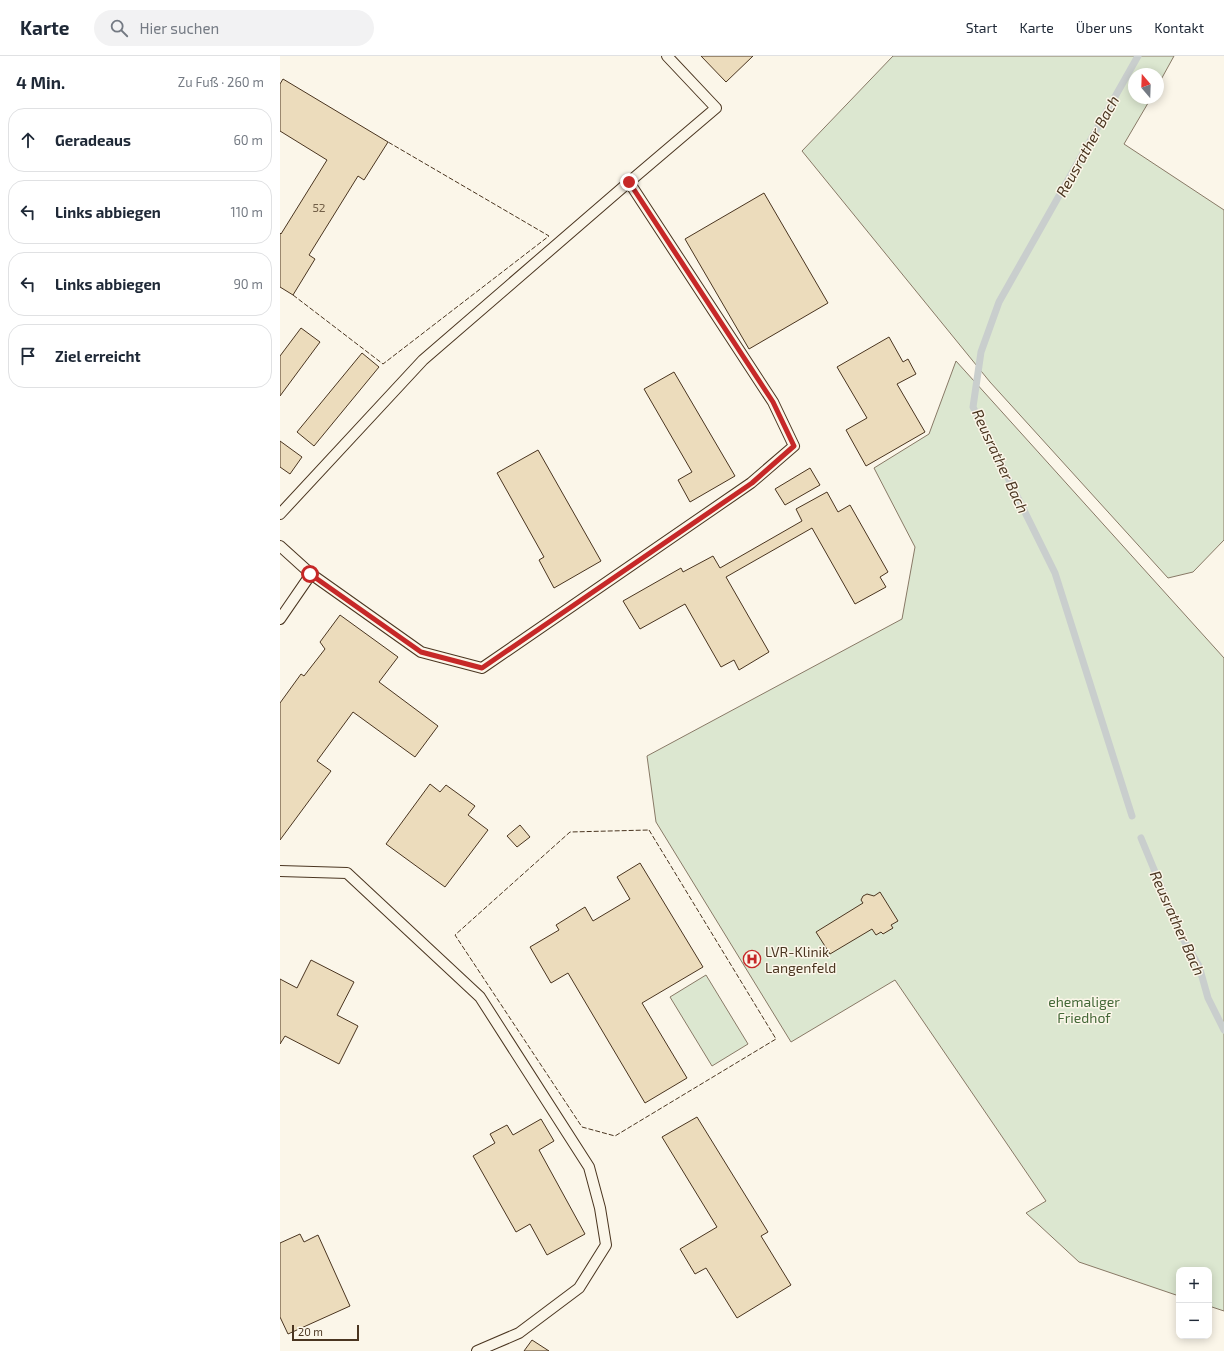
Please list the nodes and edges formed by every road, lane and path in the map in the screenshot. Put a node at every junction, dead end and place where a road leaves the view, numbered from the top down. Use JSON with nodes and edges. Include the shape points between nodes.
{"nodes":[{"id":1,"x":666,"y":56,"type":"edge"},
{"id":2,"x":629,"y":182,"type":"junction"},
{"id":3,"x":280,"y":514,"type":"edge"},
{"id":4,"x":280,"y":546,"type":"edge"},
{"id":5,"x":310,"y":574,"type":"junction"},
{"id":6,"x":280,"y":619,"type":"edge"},
{"id":7,"x":280,"y":870,"type":"edge"},
{"id":8,"x":477,"y":1351,"type":"edge"}],
"edges":[{"from":1,"to":2,"type":"lane","via":[[716,108]]},
{"from":2,"to":3,"type":"lane","via":[[423,360]]},
{"from":2,"to":5,"type":"lane","via":[[773,402],[794,446],[752,483],[482,668],[421,652]]},
{"from":4,"to":5,"type":"lane"},
{"from":5,"to":6,"type":"lane"},
{"from":7,"to":8,"type":"lane","via":[[347,873],[480,997],[589,1167],[600,1208],[606,1245],[579,1288],[519,1333]]}]}
